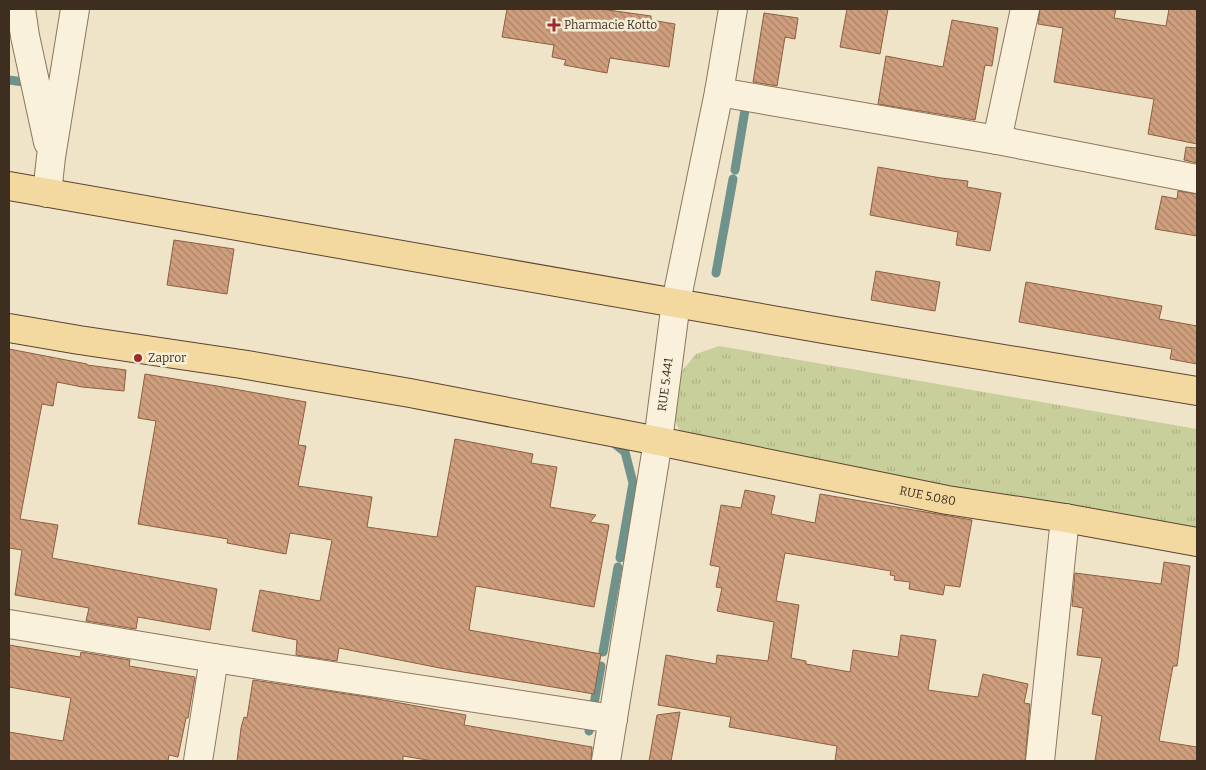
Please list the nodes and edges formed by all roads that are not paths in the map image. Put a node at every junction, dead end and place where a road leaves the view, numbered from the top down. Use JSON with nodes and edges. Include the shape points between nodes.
{"nodes":[{"id":1,"x":21,"y":9,"type":"edge"},
{"id":2,"x":75,"y":9,"type":"edge"},
{"id":3,"x":733,"y":9,"type":"edge"},
{"id":4,"x":1025,"y":9,"type":"edge"},
{"id":5,"x":719,"y":92,"type":"junction"},
{"id":6,"x":997,"y":140,"type":"junction"},
{"id":7,"x":51,"y":157,"type":"junction"},
{"id":8,"x":1197,"y":179,"type":"edge"},
{"id":9,"x":9,"y":186,"type":"edge"},
{"id":10,"x":47,"y":193,"type":"junction"},
{"id":11,"x":676,"y":302,"type":"junction"},
{"id":12,"x":9,"y":328,"type":"edge"},
{"id":13,"x":1197,"y":391,"type":"edge"},
{"id":14,"x":658,"y":441,"type":"junction"},
{"id":15,"x":1065,"y":518,"type":"junction"},
{"id":16,"x":1197,"y":542,"type":"edge"},
{"id":17,"x":9,"y":624,"type":"edge"},
{"id":18,"x":214,"y":658,"type":"junction"},
{"id":19,"x":613,"y":719,"type":"junction"},
{"id":20,"x":198,"y":761,"type":"edge"},
{"id":21,"x":606,"y":761,"type":"edge"},
{"id":22,"x":1040,"y":761,"type":"edge"}],
"edges":[{"from":1,"to":7,"type":"street"},
{"from":2,"to":7,"type":"street"},
{"from":3,"to":5,"type":"street","name":"RUE 5.441"},
{"from":4,"to":6,"type":"street"},
{"from":5,"to":6,"type":"street"},
{"from":5,"to":11,"type":"street","name":"RUE 5.441"},
{"from":6,"to":8,"type":"street"},
{"from":7,"to":10,"type":"street"},
{"from":9,"to":10,"type":"main road"},
{"from":10,"to":11,"type":"main road"},
{"from":11,"to":13,"type":"main road"},
{"from":11,"to":14,"type":"street","name":"RUE 5.441"},
{"from":12,"to":14,"type":"main road","name":"RUE 5.080","via":[[410,393]]},
{"from":14,"to":15,"type":"main road","name":"RUE 5.080","via":[[946,500]]},
{"from":14,"to":19,"type":"street","name":"RUE 5.441"},
{"from":15,"to":16,"type":"main road","name":"RUE 5.080"},
{"from":15,"to":22,"type":"street"},
{"from":17,"to":18,"type":"street"},
{"from":18,"to":19,"type":"street"},
{"from":18,"to":20,"type":"street"},
{"from":19,"to":21,"type":"street","name":"RUE 5.441"}]}
